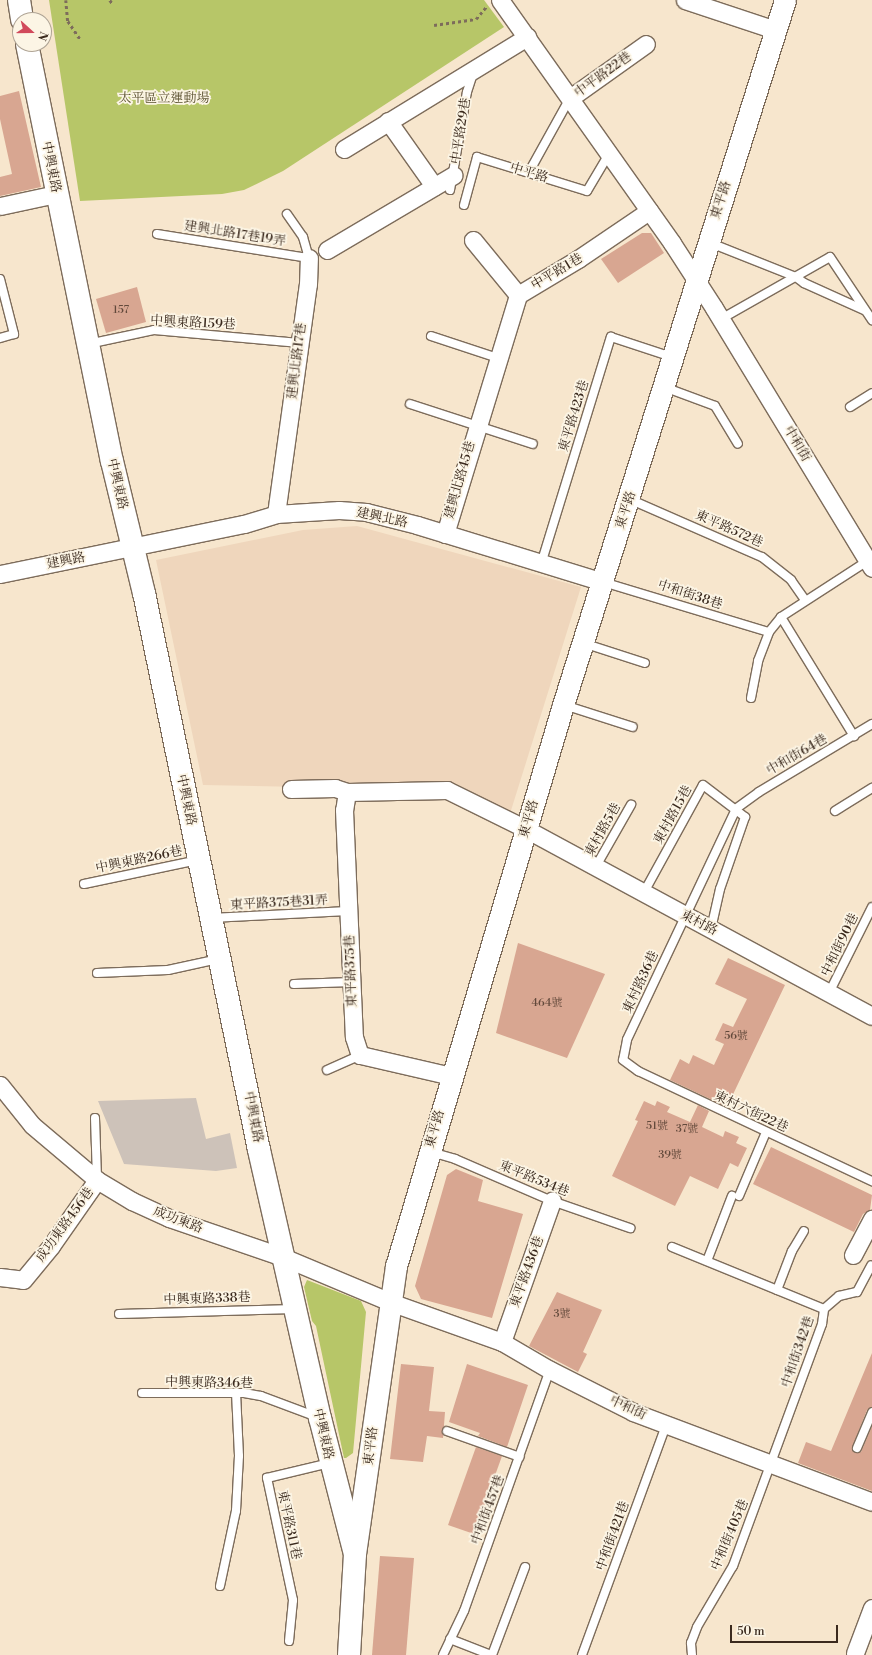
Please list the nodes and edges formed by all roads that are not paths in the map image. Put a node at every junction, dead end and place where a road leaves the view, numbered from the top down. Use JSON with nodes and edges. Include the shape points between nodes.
{"nodes":[{"id":1,"x":18,"y":0,"type":"edge"},
{"id":2,"x":684,"y":0,"type":"edge"},
{"id":3,"x":785,"y":0,"type":"edge"},
{"id":4,"x":502,"y":3,"type":"edge"},
{"id":5,"x":20,"y":12,"type":"edge"},
{"id":6,"x":775,"y":30,"type":"junction"},
{"id":7,"x":526,"y":37,"type":"junction"},
{"id":8,"x":646,"y":44,"type":"dead end"},
{"id":9,"x":29,"y":52,"type":"edge"},
{"id":10,"x":473,"y":72,"type":"junction"},
{"id":11,"x":570,"y":98,"type":"junction"},
{"id":12,"x":388,"y":121,"type":"junction"},
{"id":13,"x":344,"y":149,"type":"dead end"},
{"id":14,"x":609,"y":154,"type":"junction"},
{"id":15,"x":528,"y":172,"type":"junction"},
{"id":16,"x":452,"y":182,"type":"joint"},
{"id":17,"x":434,"y":186,"type":"junction"},
{"id":18,"x":56,"y":194,"type":"junction"},
{"id":19,"x":464,"y":205,"type":"dead end"},
{"id":20,"x":0,"y":206,"type":"edge"},
{"id":21,"x":649,"y":211,"type":"junction"},
{"id":22,"x":287,"y":214,"type":"dead end"},
{"id":23,"x":156,"y":234,"type":"dead end"},
{"id":24,"x":473,"y":240,"type":"dead end"},
{"id":25,"x":708,"y":242,"type":"junction"},
{"id":26,"x":327,"y":250,"type":"dead end"},
{"id":27,"x":309,"y":258,"type":"junction"},
{"id":28,"x":796,"y":277,"type":"junction"},
{"id":29,"x":0,"y":279,"type":"edge"},
{"id":30,"x":696,"y":280,"type":"junction"},
{"id":31,"x":518,"y":295,"type":"junction"},
{"id":32,"x":865,"y":310,"type":"junction"},
{"id":33,"x":722,"y":319,"type":"junction"},
{"id":34,"x":872,"y":320,"type":"edge"},
{"id":35,"x":431,"y":336,"type":"dead end"},
{"id":36,"x":0,"y":338,"type":"edge"},
{"id":37,"x":299,"y":343,"type":"junction"},
{"id":38,"x":88,"y":344,"type":"junction"},
{"id":39,"x":498,"y":358,"type":"junction"},
{"id":40,"x":672,"y":358,"type":"junction"},
{"id":41,"x":664,"y":386,"type":"junction"},
{"id":42,"x":872,"y":393,"type":"edge"},
{"id":43,"x":410,"y":404,"type":"dead end"},
{"id":44,"x":850,"y":407,"type":"dead end"},
{"id":45,"x":476,"y":426,"type":"junction"},
{"id":46,"x":533,"y":444,"type":"dead end"},
{"id":47,"x":738,"y":444,"type":"dead end"},
{"id":48,"x":629,"y":499,"type":"junction"},
{"id":49,"x":276,"y":514,"type":"junction"},
{"id":50,"x":445,"y":534,"type":"junction"},
{"id":51,"x":132,"y":548,"type":"junction"},
{"id":52,"x":870,"y":562,"type":"edge"},
{"id":53,"x":541,"y":564,"type":"junction"},
{"id":54,"x":0,"y":574,"type":"edge"},
{"id":55,"x":603,"y":582,"type":"junction"},
{"id":56,"x":805,"y":600,"type":"junction"},
{"id":57,"x":781,"y":617,"type":"junction"},
{"id":58,"x":769,"y":632,"type":"junction"},
{"id":59,"x":583,"y":643,"type":"junction"},
{"id":60,"x":645,"y":663,"type":"dead end"},
{"id":61,"x":751,"y":698,"type":"dead end"},
{"id":62,"x":563,"y":705,"type":"junction"},
{"id":63,"x":872,"y":724,"type":"edge"},
{"id":64,"x":633,"y":727,"type":"dead end"},
{"id":65,"x":854,"y":736,"type":"junction"},
{"id":66,"x":872,"y":788,"type":"edge"},
{"id":67,"x":291,"y":789,"type":"dead end"},
{"id":68,"x":347,"y":792,"type":"junction"},
{"id":69,"x":631,"y":805,"type":"dead end"},
{"id":70,"x":736,"y":809,"type":"junction"},
{"id":71,"x":835,"y":811,"type":"dead end"},
{"id":72,"x":526,"y":829,"type":"junction"},
{"id":73,"x":198,"y":860,"type":"junction"},
{"id":74,"x":595,"y":868,"type":"junction"},
{"id":75,"x":84,"y":884,"type":"dead end"},
{"id":76,"x":643,"y":894,"type":"junction"},
{"id":77,"x":872,"y":907,"type":"edge"},
{"id":78,"x":348,"y":911,"type":"junction"},
{"id":79,"x":684,"y":916,"type":"junction"},
{"id":80,"x":211,"y":918,"type":"junction"},
{"id":81,"x":711,"y":929,"type":"junction"},
{"id":82,"x":219,"y":958,"type":"junction"},
{"id":83,"x":96,"y":973,"type":"dead end"},
{"id":84,"x":352,"y":982,"type":"junction"},
{"id":85,"x":294,"y":984,"type":"dead end"},
{"id":86,"x":829,"y":993,"type":"junction"},
{"id":87,"x":872,"y":1016,"type":"edge"},
{"id":88,"x":360,"y":1055,"type":"junction"},
{"id":89,"x":623,"y":1060,"type":"joint"},
{"id":90,"x":327,"y":1070,"type":"dead end"},
{"id":91,"x":450,"y":1076,"type":"junction"},
{"id":92,"x":0,"y":1085,"type":"edge"},
{"id":93,"x":95,"y":1118,"type":"dead end"},
{"id":94,"x":766,"y":1132,"type":"junction"},
{"id":95,"x":429,"y":1152,"type":"junction"},
{"id":96,"x":97,"y":1180,"type":"junction"},
{"id":97,"x":872,"y":1181,"type":"edge"},
{"id":98,"x":552,"y":1201,"type":"junction"},
{"id":99,"x":872,"y":1219,"type":"edge"},
{"id":100,"x":630,"y":1228,"type":"dead end"},
{"id":101,"x":804,"y":1231,"type":"dead end"},
{"id":102,"x":672,"y":1247,"type":"dead end"},
{"id":103,"x":853,"y":1255,"type":"dead end"},
{"id":104,"x":283,"y":1257,"type":"junction"},
{"id":105,"x":707,"y":1261,"type":"junction"},
{"id":106,"x":871,"y":1266,"type":"dead end"},
{"id":107,"x":0,"y":1277,"type":"edge"},
{"id":108,"x":777,"y":1290,"type":"junction"},
{"id":109,"x":390,"y":1302,"type":"junction"},
{"id":110,"x":295,"y":1309,"type":"junction"},
{"id":111,"x":824,"y":1309,"type":"junction"},
{"id":112,"x":119,"y":1314,"type":"dead end"},
{"id":113,"x":502,"y":1342,"type":"junction"},
{"id":114,"x":550,"y":1370,"type":"junction"},
{"id":115,"x":142,"y":1393,"type":"dead end"},
{"id":116,"x":236,"y":1393,"type":"junction"},
{"id":117,"x":872,"y":1412,"type":"edge"},
{"id":118,"x":320,"y":1418,"type":"junction"},
{"id":119,"x":666,"y":1425,"type":"junction"},
{"id":120,"x":448,"y":1431,"type":"dead end"},
{"id":121,"x":857,"y":1448,"type":"dead end"},
{"id":122,"x":520,"y":1457,"type":"junction"},
{"id":123,"x":330,"y":1463,"type":"junction"},
{"id":124,"x":771,"y":1465,"type":"junction"},
{"id":125,"x":872,"y":1502,"type":"edge"},
{"id":126,"x":355,"y":1554,"type":"junction"},
{"id":127,"x":525,"y":1567,"type":"dead end"},
{"id":128,"x":220,"y":1586,"type":"dead end"},
{"id":129,"x":872,"y":1608,"type":"edge"},
{"id":130,"x":450,"y":1639,"type":"junction"},
{"id":131,"x":289,"y":1641,"type":"dead end"},
{"id":132,"x":855,"y":1653,"type":"dead end"},
{"id":133,"x":349,"y":1655,"type":"edge"},
{"id":134,"x":443,"y":1655,"type":"edge"},
{"id":135,"x":491,"y":1655,"type":"edge"},
{"id":136,"x":582,"y":1655,"type":"edge"},
{"id":137,"x":692,"y":1655,"type":"edge"}],
"edges":[{"from":1,"to":5,"type":"main road"},
{"from":2,"to":6,"type":"street"},
{"from":3,"to":6,"type":"street","name":"東平路"},
{"from":4,"to":7,"type":"street"},
{"from":6,"to":25,"type":"street","name":"東平路"},
{"from":7,"to":10,"type":"street","name":"中平路29巷"},
{"from":7,"to":11,"type":"street"},
{"from":8,"to":11,"type":"street","name":"中平路22巷"},
{"from":9,"to":18,"type":"main road","name":"中興東路"},
{"from":10,"to":12,"type":"street","name":"中平路29巷","via":[[450,82]]},
{"from":10,"to":16,"type":"lane","name":"中平路29巷","via":[[467,92]]},
{"from":11,"to":14,"type":"street"},
{"from":11,"to":15,"type":"lane","name":"中平路22巷"},
{"from":12,"to":13,"type":"street","name":"中平路29巷"},
{"from":12,"to":17,"type":"street"},
{"from":14,"to":15,"type":"lane","name":"中平路","via":[[587,190]]},
{"from":14,"to":21,"type":"street"},
{"from":15,"to":19,"type":"lane","name":"中平路","via":[[477,157]]},
{"from":16,"to":17,"type":"street"},
{"from":17,"to":26,"type":"street"},
{"from":18,"to":20,"type":"street"},
{"from":18,"to":38,"type":"main road","name":"中興東路"},
{"from":21,"to":30,"type":"street"},
{"from":21,"to":31,"type":"street","name":"中平路1巷","via":[[578,260]]},
{"from":22,"to":27,"type":"lane","name":"建興北路17巷","via":[[303,237]]},
{"from":23,"to":27,"type":"lane","name":"建興北路17巷19弄"},
{"from":24,"to":31,"type":"street"},
{"from":25,"to":28,"type":"lane"},
{"from":25,"to":30,"type":"street","name":"東平路"},
{"from":27,"to":37,"type":"street","name":"建興北路17巷","via":[[308,284]]},
{"from":28,"to":32,"type":"lane"},
{"from":28,"to":32,"type":"lane","via":[[830,256]]},
{"from":28,"to":33,"type":"lane"},
{"from":29,"to":36,"type":"lane","via":[[14,334]]},
{"from":30,"to":33,"type":"street","name":"中和街"},
{"from":30,"to":40,"type":"street","name":"東平路"},
{"from":31,"to":39,"type":"street","name":"中平路1巷"},
{"from":32,"to":34,"type":"lane"},
{"from":33,"to":52,"type":"street","name":"中和街"},
{"from":35,"to":39,"type":"lane"},
{"from":37,"to":38,"type":"lane","name":"中興東路159巷","via":[[154,330]]},
{"from":37,"to":49,"type":"street","name":"建興北路17巷"},
{"from":38,"to":51,"type":"main road","name":"中興東路"},
{"from":39,"to":45,"type":"street","name":"建興北路45巷"},
{"from":40,"to":41,"type":"street","name":"東平路"},
{"from":40,"to":53,"type":"lane","name":"東平路423巷","via":[[611,338]]},
{"from":41,"to":47,"type":"lane","via":[[715,406]]},
{"from":41,"to":48,"type":"street","name":"東平路"},
{"from":42,"to":44,"type":"lane"},
{"from":43,"to":45,"type":"lane","name":"建興北路45巷"},
{"from":45,"to":46,"type":"lane","name":"建興北路45巷"},
{"from":45,"to":50,"type":"street","name":"建興北路45巷"},
{"from":48,"to":55,"type":"street","name":"東平路"},
{"from":48,"to":56,"type":"lane","name":"東平路572巷","via":[[762,557],[791,580]]},
{"from":49,"to":50,"type":"street","name":"建興北路","via":[[339,510],[366,512]]},
{"from":49,"to":51,"type":"street","name":"建興北路","via":[[244,524]]},
{"from":50,"to":53,"type":"street","name":"建興北路"},
{"from":51,"to":54,"type":"street","name":"建興路"},
{"from":51,"to":73,"type":"main road","name":"中興東路"},
{"from":52,"to":56,"type":"lane"},
{"from":53,"to":55,"type":"street","name":"建興北路"},
{"from":55,"to":58,"type":"lane","name":"中和街38巷"},
{"from":55,"to":59,"type":"street","name":"東平路"},
{"from":56,"to":57,"type":"lane"},
{"from":57,"to":58,"type":"lane"},
{"from":57,"to":65,"type":"lane"},
{"from":58,"to":61,"type":"lane","via":[[758,662]]},
{"from":59,"to":60,"type":"lane"},
{"from":59,"to":62,"type":"street","name":"東平路"},
{"from":62,"to":64,"type":"lane"},
{"from":62,"to":72,"type":"street","name":"東平路"},
{"from":63,"to":65,"type":"lane","name":"中和街64巷"},
{"from":65,"to":70,"type":"lane","name":"中和街64巷","via":[[758,792]]},
{"from":66,"to":71,"type":"lane"},
{"from":67,"to":68,"type":"street","via":[[335,788]]},
{"from":68,"to":72,"type":"street","via":[[447,790]]},
{"from":68,"to":78,"type":"street","name":"東平路375巷","via":[[344,810]]},
{"from":69,"to":74,"type":"lane","name":"東村路5巷"},
{"from":70,"to":76,"type":"lane","name":"東村路15巷","via":[[703,785]]},
{"from":70,"to":79,"type":"lane","name":"中和街64巷"},
{"from":70,"to":81,"type":"lane","via":[[745,817],[720,889]]},
{"from":72,"to":74,"type":"street","name":"東村路"},
{"from":72,"to":91,"type":"street","name":"東平路"},
{"from":73,"to":75,"type":"lane","name":"中興東路266巷"},
{"from":73,"to":80,"type":"main road","name":"中興東路"},
{"from":74,"to":76,"type":"street","name":"東村路"},
{"from":76,"to":79,"type":"street","name":"東村路"},
{"from":77,"to":86,"type":"lane","name":"中和街90巷"},
{"from":78,"to":80,"type":"lane","name":"東平路375巷31弄"},
{"from":78,"to":84,"type":"street","name":"東平路375巷"},
{"from":79,"to":81,"type":"street","name":"東村路"},
{"from":79,"to":89,"type":"lane","name":"東村路36巷","via":[[627,1040]]},
{"from":80,"to":82,"type":"main road","name":"中興東路"},
{"from":81,"to":86,"type":"street","name":"東村路"},
{"from":82,"to":83,"type":"lane","via":[[168,970]]},
{"from":82,"to":104,"type":"main road","name":"中興東路"},
{"from":84,"to":85,"type":"lane"},
{"from":84,"to":88,"type":"street","name":"東平路375巷","via":[[354,1037]]},
{"from":86,"to":87,"type":"street","name":"東村路"},
{"from":88,"to":90,"type":"lane"},
{"from":88,"to":91,"type":"street"},
{"from":89,"to":94,"type":"lane","name":"東村六街22巷","via":[[638,1072]]},
{"from":91,"to":95,"type":"street","name":"東平路"},
{"from":92,"to":96,"type":"street","name":"成功東路","via":[[32,1125]]},
{"from":93,"to":96,"type":"lane","name":"成功東路456巷","via":[[98,1144]]},
{"from":94,"to":97,"type":"lane","name":"東村六街22巷"},
{"from":94,"to":105,"type":"lane"},
{"from":95,"to":98,"type":"lane","name":"東平路534巷","via":[[455,1159]]},
{"from":95,"to":109,"type":"street","name":"東平路","via":[[396,1266]]},
{"from":96,"to":104,"type":"street","name":"成功東路","via":[[132,1201],[169,1218]]},
{"from":96,"to":107,"type":"street","name":"成功東路456巷","via":[[51,1246],[23,1280]]},
{"from":98,"to":100,"type":"lane","name":"東平路534巷"},
{"from":98,"to":113,"type":"street","name":"東平路436巷"},
{"from":99,"to":103,"type":"street"},
{"from":101,"to":108,"type":"lane","via":[[792,1251]]},
{"from":102,"to":105,"type":"lane"},
{"from":104,"to":109,"type":"street","name":"成功東路"},
{"from":104,"to":110,"type":"main road","name":"中興東路"},
{"from":105,"to":108,"type":"lane"},
{"from":106,"to":111,"type":"lane","name":"中和街342巷","via":[[857,1292],[839,1296]]},
{"from":108,"to":111,"type":"lane"},
{"from":109,"to":113,"type":"street","name":"中和街"},
{"from":109,"to":126,"type":"street","name":"東平路"},
{"from":110,"to":112,"type":"lane","name":"中興東路338巷"},
{"from":110,"to":118,"type":"main road","name":"中興東路"},
{"from":111,"to":124,"type":"lane","name":"中和街342巷","via":[[822,1324]]},
{"from":113,"to":114,"type":"street","name":"中和街"},
{"from":114,"to":119,"type":"street","name":"中和街","via":[[633,1412]]},
{"from":114,"to":122,"type":"lane","name":"中和街457巷"},
{"from":115,"to":116,"type":"lane","name":"中興東路346巷"},
{"from":116,"to":118,"type":"lane","name":"中興東路346巷","via":[[261,1396]]},
{"from":116,"to":128,"type":"lane","via":[[240,1456],[236,1511]]},
{"from":117,"to":121,"type":"lane"},
{"from":118,"to":123,"type":"main road","name":"中興東路"},
{"from":119,"to":124,"type":"street","name":"中和街"},
{"from":119,"to":136,"type":"lane","name":"中和街421巷"},
{"from":120,"to":122,"type":"lane"},
{"from":122,"to":130,"type":"lane","name":"中和街457巷","via":[[464,1611]]},
{"from":123,"to":126,"type":"main road","name":"中興東路"},
{"from":123,"to":131,"type":"lane","name":"東平路311巷","via":[[267,1478],[293,1600]]},
{"from":124,"to":125,"type":"street","name":"中和街"},
{"from":124,"to":137,"type":"lane","name":"中和街405巷","via":[[733,1566],[697,1627],[691,1643]]},
{"from":126,"to":133,"type":"main road","name":"東平路"},
{"from":127,"to":135,"type":"lane"},
{"from":129,"to":132,"type":"street"},
{"from":130,"to":134,"type":"lane","name":"中和街457巷"},
{"from":130,"to":135,"type":"lane"}]}
